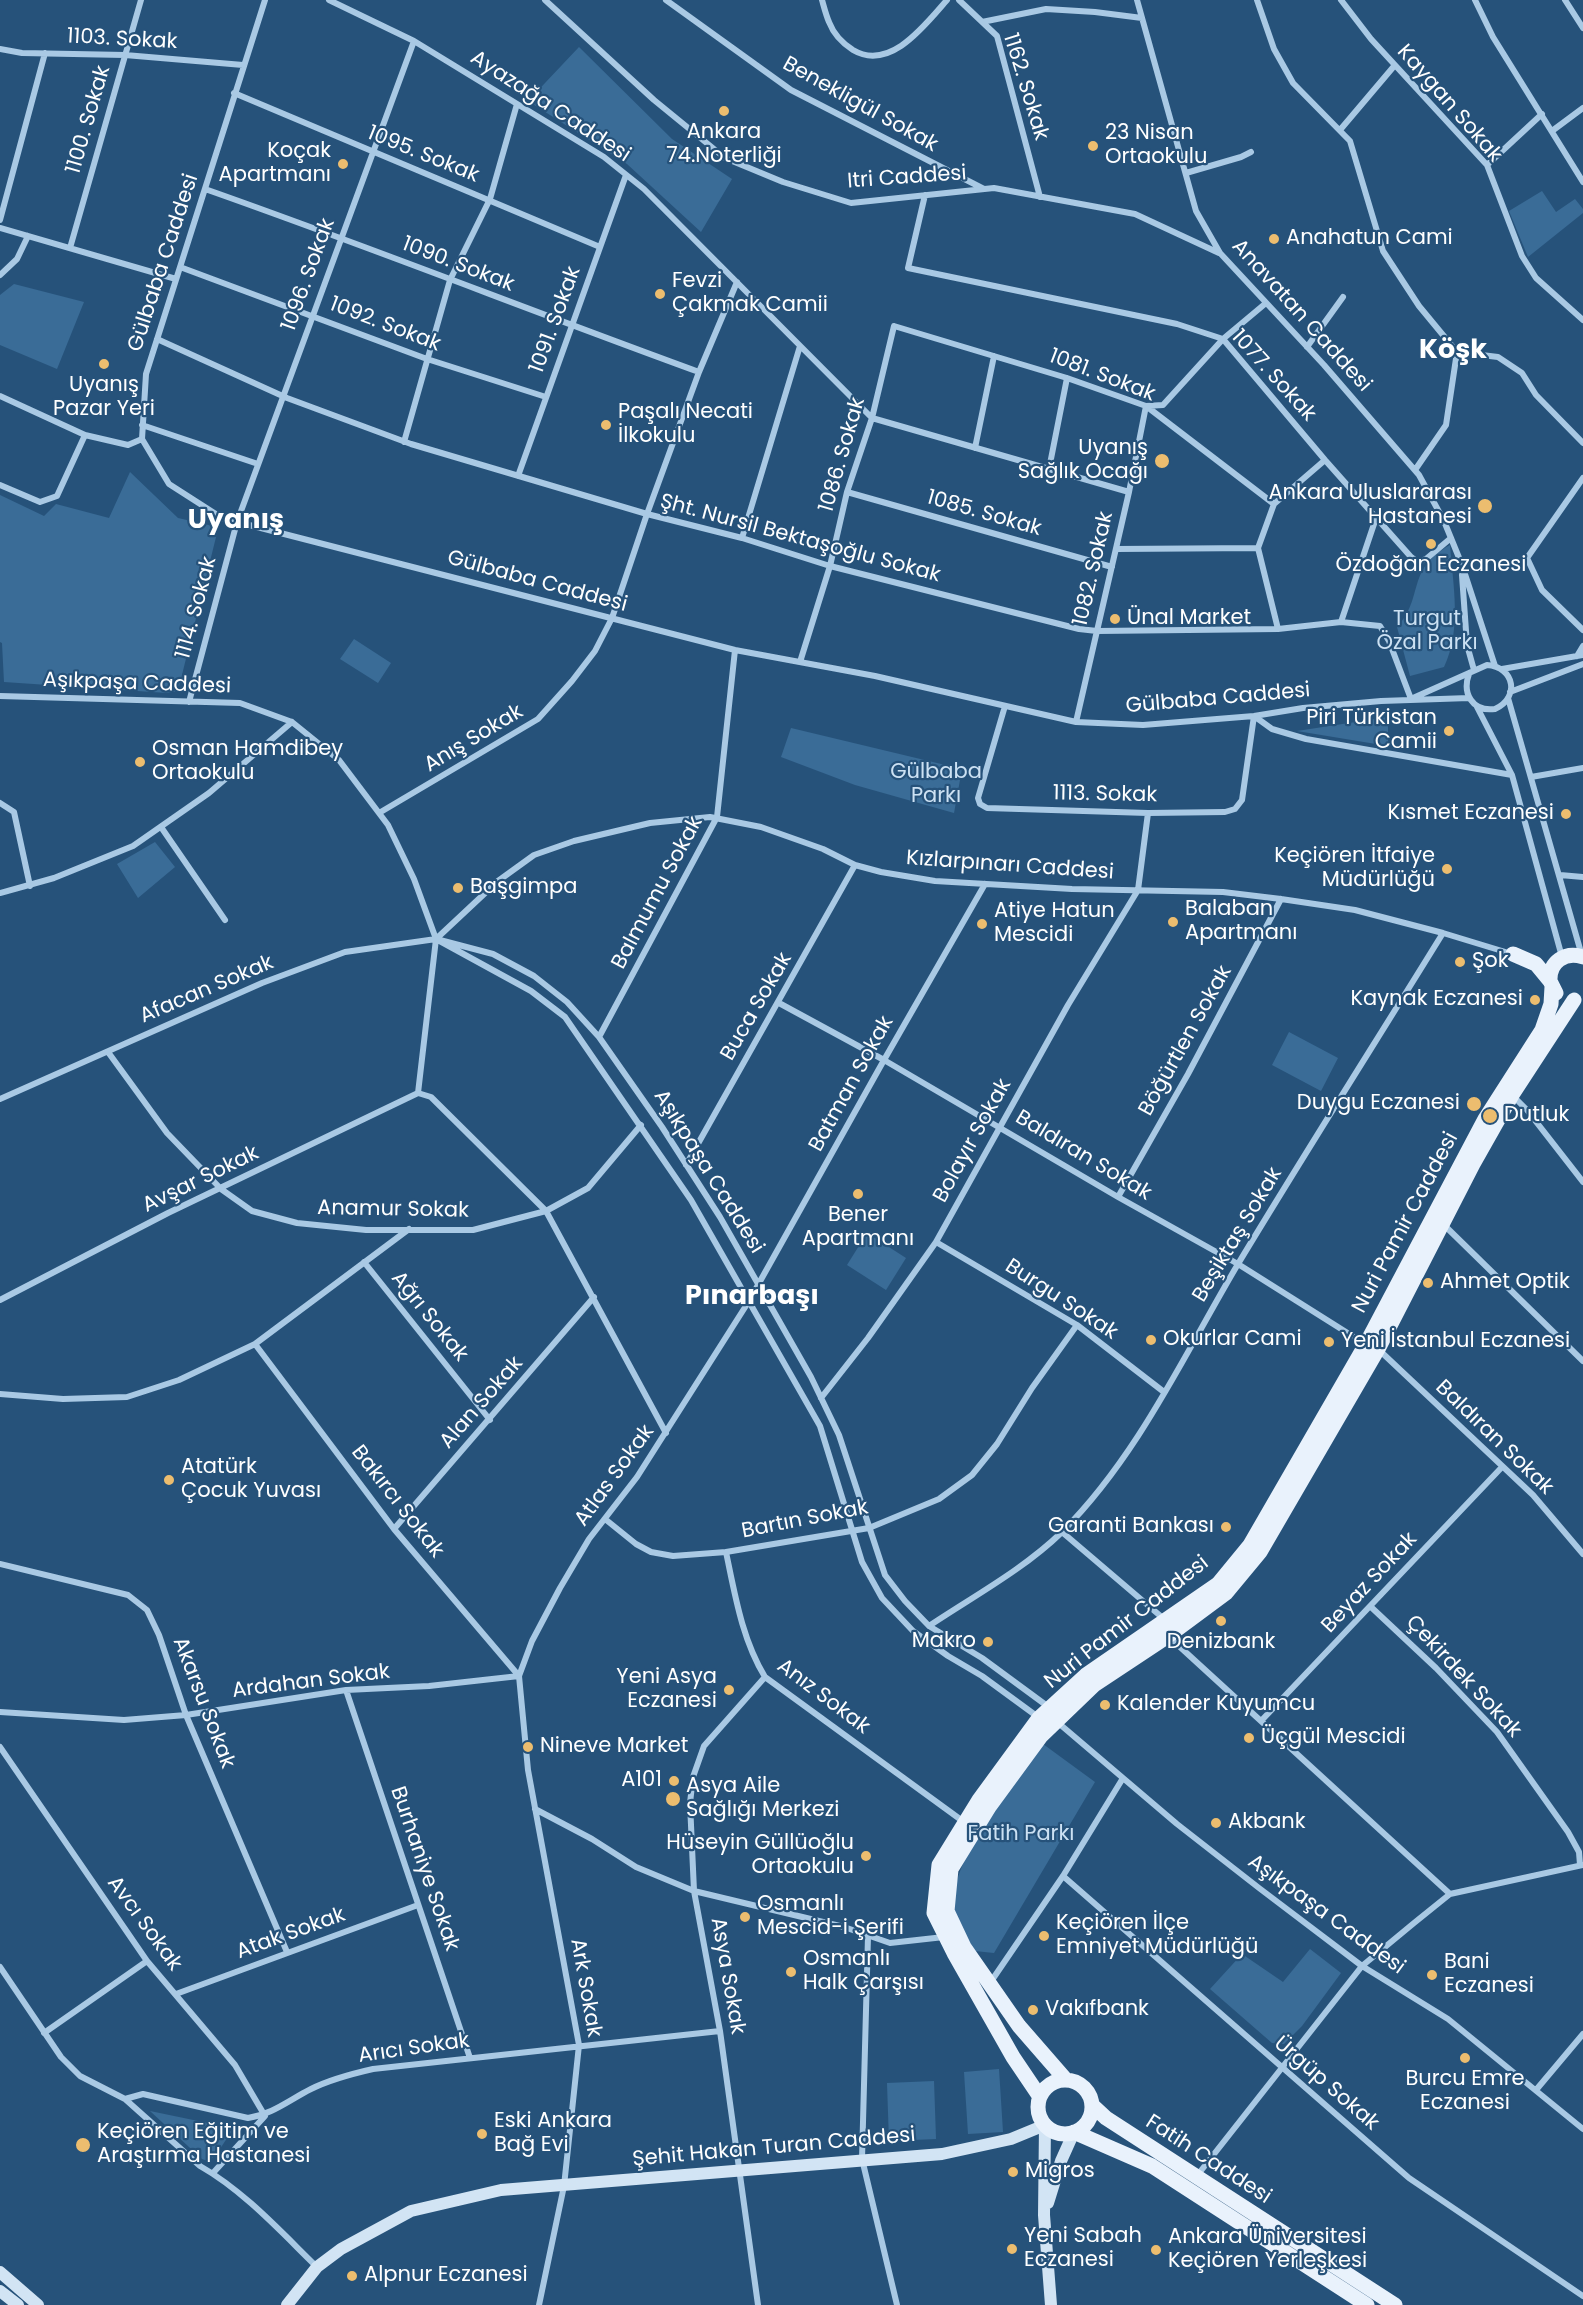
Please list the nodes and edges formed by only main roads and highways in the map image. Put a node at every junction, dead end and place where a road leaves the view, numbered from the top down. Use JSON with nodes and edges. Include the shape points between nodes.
{"nodes":[{"id":1,"x":1583,"y":957,"type":"edge"},
{"id":2,"x":1561,"y":958,"type":"junction"},
{"id":3,"x":1551,"y":984,"type":"junction"},
{"id":4,"x":1579,"y":999,"type":"edge"},
{"id":5,"x":1372,"y":1346,"type":"junction"},
{"id":6,"x":1048,"y":1716,"type":"junction"},
{"id":7,"x":1066,"y":2080,"type":"junction"},
{"id":8,"x":1040,"y":2097,"type":"junction"},
{"id":9,"x":1092,"y":2105,"type":"junction"},
{"id":10,"x":1046,"y":2126,"type":"junction"},
{"id":11,"x":1074,"y":2132,"type":"junction"},
{"id":12,"x":1044,"y":2215,"type":"junction"},
{"id":13,"x":0,"y":2272,"type":"edge"},
{"id":14,"x":0,"y":2291,"type":"edge"},
{"id":15,"x":18,"y":2305,"type":"edge"},
{"id":16,"x":38,"y":2305,"type":"edge"},
{"id":17,"x":287,"y":2305,"type":"edge"},
{"id":18,"x":1051,"y":2305,"type":"edge"},
{"id":19,"x":1367,"y":2305,"type":"edge"},
{"id":20,"x":1395,"y":2305,"type":"edge"}],
"edges":[{"from":1,"to":2,"type":"main road"},
{"from":2,"to":3,"type":"main road","name":"Nuri Pamir Caddesi","via":[[1549,974]]},
{"from":2,"to":3,"type":"main road","via":[[1513,954],[1536,964]]},
{"from":3,"to":4,"type":"main road","via":[[1560,996]]},
{"from":3,"to":5,"type":"main road","name":"Nuri Pamir Caddesi","via":[[1551,1004],[1542,1030],[1485,1119]]},
{"from":4,"to":5,"type":"main road","name":"Nuri Pamir Caddesi","via":[[1512,1095]]},
{"from":5,"to":6,"type":"main road","name":"Nuri Pamir Caddesi","via":[[1250,1545],[1218,1584],[1167,1629],[1086,1675]]},
{"from":6,"to":7,"type":"main road","name":"Nuri Pamir Caddesi","via":[[1041,1736],[989,1807],[951,1869],[947,1911],[964,1947],[1019,2026]]},
{"from":6,"to":8,"type":"main road","name":"Nuri Pamir Caddesi","via":[[979,1800],[939,1865],[934,1913],[1013,2057]]},
{"from":7,"to":8,"type":"main road","via":[[1050,2084]]},
{"from":7,"to":9,"type":"main road","via":[[1087,2091]]},
{"from":8,"to":10,"type":"main road","via":[[1039,2112]]},
{"from":9,"to":11,"type":"main road","via":[[1088,2122]]},
{"from":9,"to":20,"type":"main road","name":"Fatih Caddesi","via":[[1106,2118]]},
{"from":10,"to":11,"type":"main road","via":[[1059,2133]]},
{"from":10,"to":12,"type":"main road"},
{"from":10,"to":17,"type":"main road","name":"Şehit Hakan Turan Caddesi","via":[[1011,2139],[942,2154],[501,2190],[411,2211],[341,2249],[317,2267]]},
{"from":11,"to":12,"type":"main road"},
{"from":11,"to":19,"type":"main road","name":"Fatih Caddesi","via":[[1152,2166]]},
{"from":12,"to":18,"type":"main road"},
{"from":13,"to":16,"type":"main road"},
{"from":14,"to":15,"type":"main road"}]}
